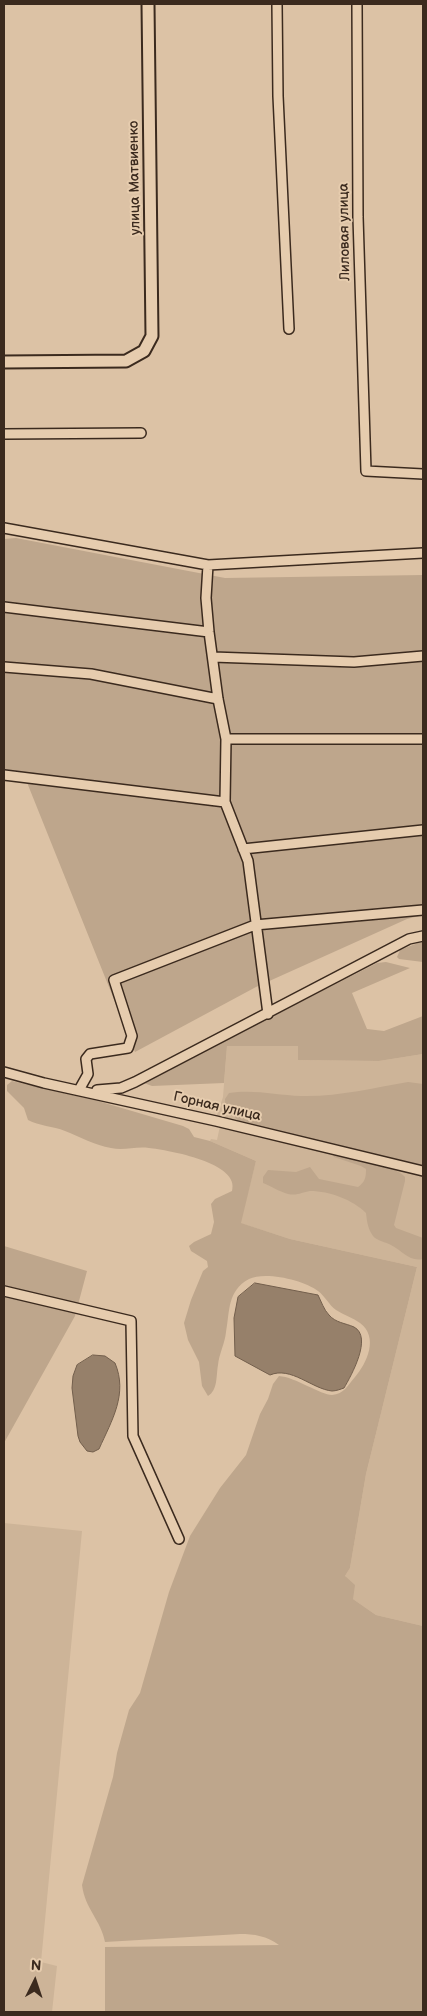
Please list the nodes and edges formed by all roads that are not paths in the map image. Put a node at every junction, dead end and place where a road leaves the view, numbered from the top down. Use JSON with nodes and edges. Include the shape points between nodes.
{"nodes":[{"id":1,"x":148,"y":4,"type":"edge"},
{"id":2,"x":277,"y":4,"type":"edge"},
{"id":3,"x":357,"y":4,"type":"edge"},
{"id":4,"x":289,"y":329,"type":"dead end"},
{"id":5,"x":4,"y":362,"type":"edge"},
{"id":6,"x":141,"y":433,"type":"dead end"},
{"id":7,"x":4,"y":434,"type":"edge"},
{"id":8,"x":423,"y":474,"type":"edge"},
{"id":9,"x":4,"y":528,"type":"edge"},
{"id":10,"x":423,"y":553,"type":"edge"},
{"id":11,"x":208,"y":565,"type":"junction"},
{"id":12,"x":4,"y":607,"type":"edge"},
{"id":13,"x":209,"y":632,"type":"junction"},
{"id":14,"x":423,"y":656,"type":"edge"},
{"id":15,"x":213,"y":657,"type":"junction"},
{"id":16,"x":4,"y":667,"type":"edge"},
{"id":17,"x":218,"y":699,"type":"junction"},
{"id":18,"x":226,"y":739,"type":"junction"},
{"id":19,"x":423,"y":739,"type":"edge"},
{"id":20,"x":4,"y":775,"type":"edge"},
{"id":21,"x":225,"y":802,"type":"junction"},
{"id":22,"x":423,"y":830,"type":"edge"},
{"id":23,"x":243,"y":849,"type":"junction"},
{"id":24,"x":423,"y":910,"type":"edge"},
{"id":25,"x":255,"y":925,"type":"junction"},
{"id":26,"x":423,"y":936,"type":"edge"},
{"id":27,"x":268,"y":1014,"type":"junction"},
{"id":28,"x":4,"y":1072,"type":"edge"},
{"id":29,"x":79,"y":1090,"type":"junction"},
{"id":30,"x":423,"y":1171,"type":"edge"},
{"id":31,"x":4,"y":1291,"type":"edge"},
{"id":32,"x":179,"y":1539,"type":"dead end"}],
"edges":[{"from":1,"to":5,"type":"street","name":"улица Матвиенко","via":[[152,336],[144,351],[126,361]]},
{"from":2,"to":4,"type":"street"},
{"from":3,"to":8,"type":"street","name":"Лиловая улица","via":[[358,217],[366,471]]},
{"from":6,"to":7,"type":"street"},
{"from":9,"to":11,"type":"street"},
{"from":10,"to":11,"type":"street"},
{"from":11,"to":13,"type":"street"},
{"from":12,"to":13,"type":"street"},
{"from":13,"to":15,"type":"street"},
{"from":14,"to":15,"type":"street","via":[[354,662]]},
{"from":15,"to":17,"type":"street"},
{"from":16,"to":17,"type":"street","via":[[91,674]]},
{"from":17,"to":18,"type":"street"},
{"from":18,"to":19,"type":"street"},
{"from":18,"to":21,"type":"street"},
{"from":20,"to":21,"type":"street"},
{"from":21,"to":23,"type":"street"},
{"from":22,"to":23,"type":"street"},
{"from":23,"to":25,"type":"street","via":[[248,861]]},
{"from":24,"to":25,"type":"street"},
{"from":25,"to":27,"type":"street"},
{"from":25,"to":29,"type":"street","via":[[114,980],[132,1036],[128,1048],[90,1054],[86,1059],[88,1074]]},
{"from":26,"to":27,"type":"street","via":[[409,939]]},
{"from":27,"to":29,"type":"street","via":[[121,1088]]},
{"from":28,"to":29,"type":"street","name":"Горная улица"},
{"from":29,"to":30,"type":"street","name":"Горная улица"},
{"from":31,"to":32,"type":"street","via":[[131,1321],[133,1436]]}]}
